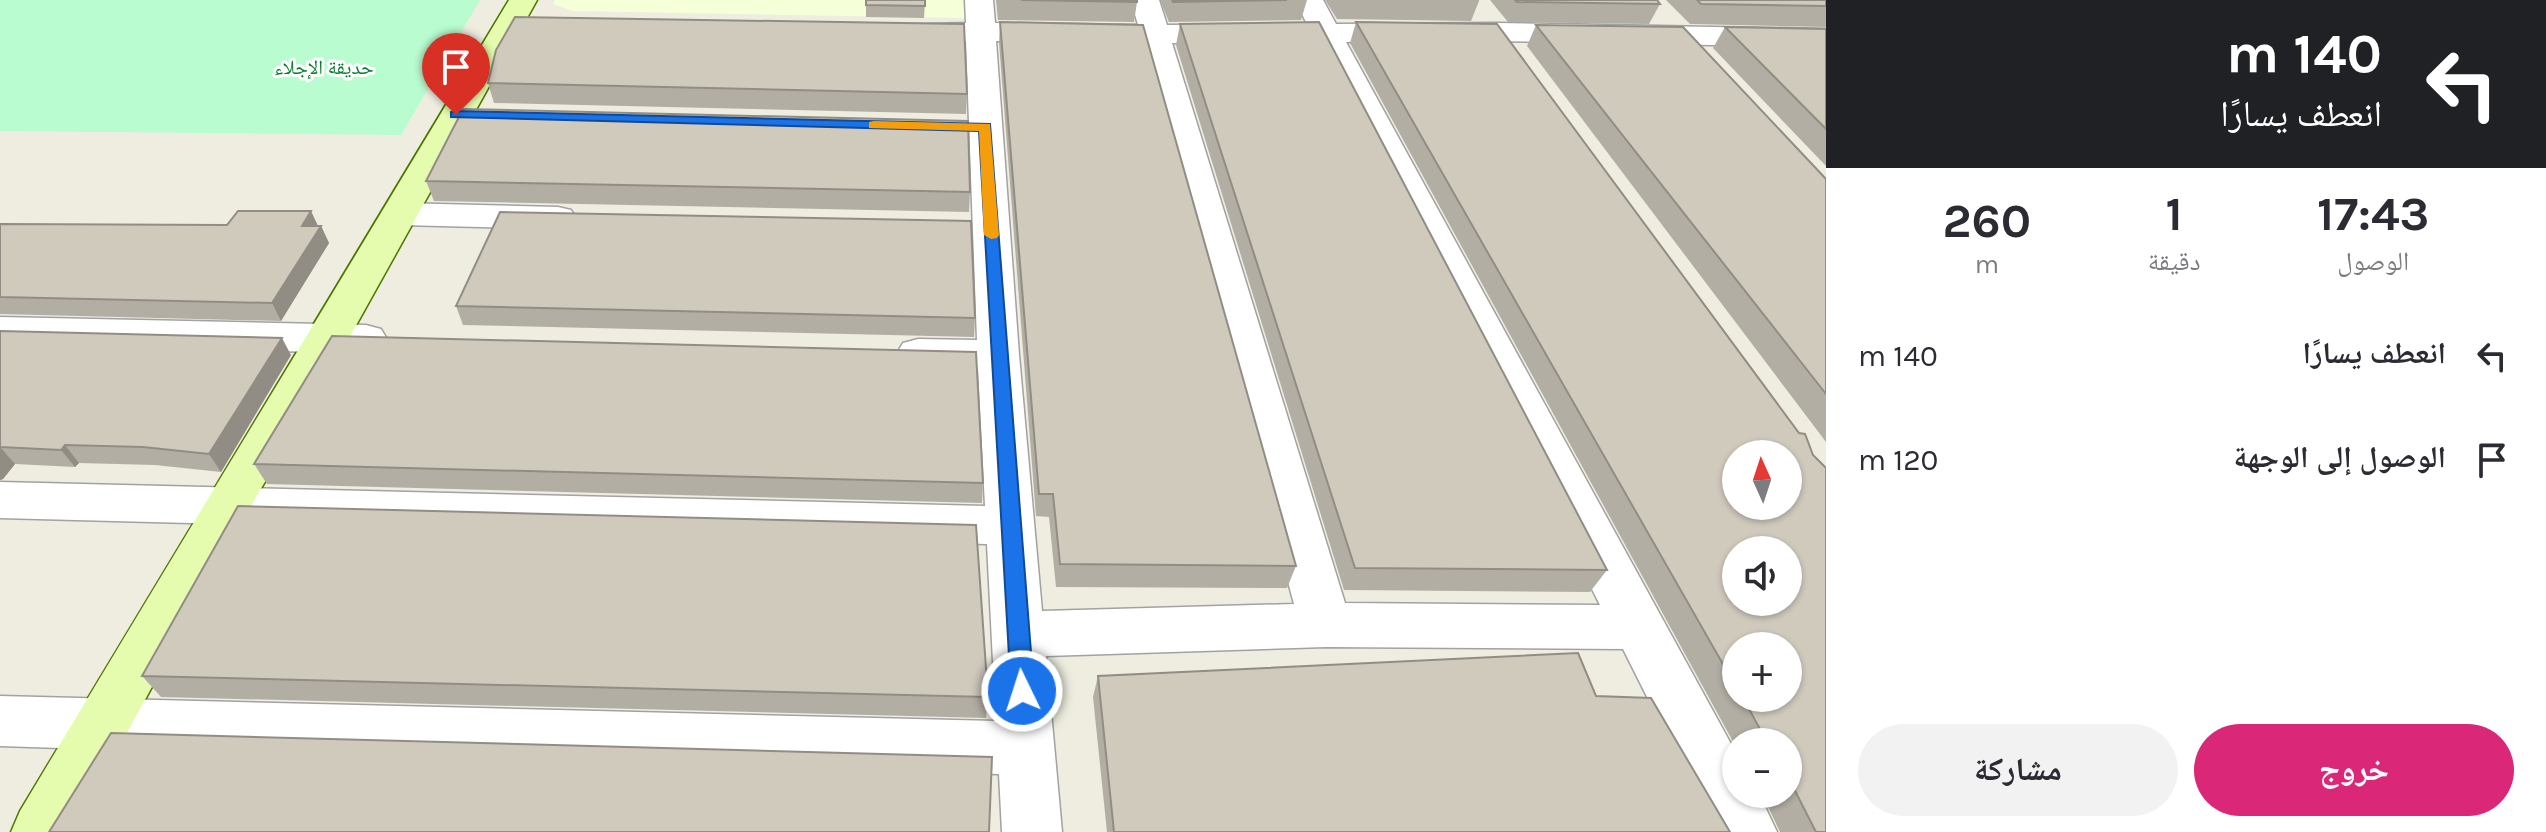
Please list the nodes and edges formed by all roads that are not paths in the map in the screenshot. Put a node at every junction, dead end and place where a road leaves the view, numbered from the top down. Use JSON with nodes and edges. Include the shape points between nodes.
{"nodes":[{"id":1,"x":1474,"y":0,"type":"edge"},
{"id":2,"x":1655,"y":9,"type":"dead end"},
{"id":3,"x":1317,"y":15,"type":"edge"},
{"id":4,"x":524,"y":16,"type":"edge"},
{"id":5,"x":979,"y":16,"type":"edge"},
{"id":6,"x":1150,"y":17,"type":"edge"},
{"id":7,"x":882,"y":30,"type":"edge"},
{"id":8,"x":1497,"y":32,"type":"junction"},
{"id":9,"x":1681,"y":35,"type":"junction"},
{"id":10,"x":1826,"y":38,"type":"edge"},
{"id":11,"x":1712,"y":69,"type":"edge"},
{"id":12,"x":1525,"y":70,"type":"edge"},
{"id":13,"x":400,"y":214,"type":"junction"},
{"id":14,"x":589,"y":218,"type":"edge"},
{"id":15,"x":0,"y":331,"type":"edge"},
{"id":16,"x":328,"y":338,"type":"junction"},
{"id":17,"x":405,"y":340,"type":"edge"},
{"id":18,"x":888,"y":352,"type":"edge"},
{"id":19,"x":998,"y":355,"type":"junction"},
{"id":20,"x":0,"y":500,"type":"edge"},
{"id":21,"x":228,"y":503,"type":"junction"},
{"id":22,"x":1010,"y":526,"type":"junction"},
{"id":23,"x":1326,"y":625,"type":"junction"},
{"id":24,"x":1639,"y":627,"type":"junction"},
{"id":25,"x":1018,"y":634,"type":"junction"},
{"id":26,"x":0,"y":721,"type":"edge"},
{"id":27,"x":102,"y":724,"type":"junction"},
{"id":28,"x":1027,"y":748,"type":"junction"},
{"id":29,"x":41,"y":832,"type":"edge"},
{"id":30,"x":1032,"y":832,"type":"edge"},
{"id":31,"x":1747,"y":832,"type":"edge"}],
"edges":[{"from":1,"to":8,"type":"street"},
{"from":2,"to":9,"type":"street"},
{"from":3,"to":6,"type":"street"},
{"from":3,"to":8,"type":"street"},
{"from":3,"to":24,"type":"street"},
{"from":4,"to":13,"type":"street","via":[[472,115]]},
{"from":5,"to":6,"type":"street"},
{"from":5,"to":7,"type":"street"},
{"from":5,"to":19,"type":"street","via":[[970,126],[976,226]]},
{"from":6,"to":23,"type":"street"},
{"from":8,"to":9,"type":"street"},
{"from":8,"to":12,"type":"street"},
{"from":9,"to":10,"type":"street"},
{"from":9,"to":11,"type":"street"},
{"from":13,"to":14,"type":"street"},
{"from":13,"to":16,"type":"street"},
{"from":15,"to":16,"type":"street"},
{"from":16,"to":17,"type":"street"},
{"from":16,"to":21,"type":"street"},
{"from":18,"to":19,"type":"street"},
{"from":19,"to":22,"type":"street"},
{"from":20,"to":21,"type":"street"},
{"from":21,"to":22,"type":"street"},
{"from":21,"to":27,"type":"street"},
{"from":22,"to":25,"type":"street"},
{"from":23,"to":24,"type":"street"},
{"from":23,"to":25,"type":"street"},
{"from":24,"to":31,"type":"street"},
{"from":25,"to":28,"type":"street"},
{"from":26,"to":27,"type":"street"},
{"from":27,"to":28,"type":"street"},
{"from":27,"to":29,"type":"street"},
{"from":28,"to":30,"type":"street"}]}
